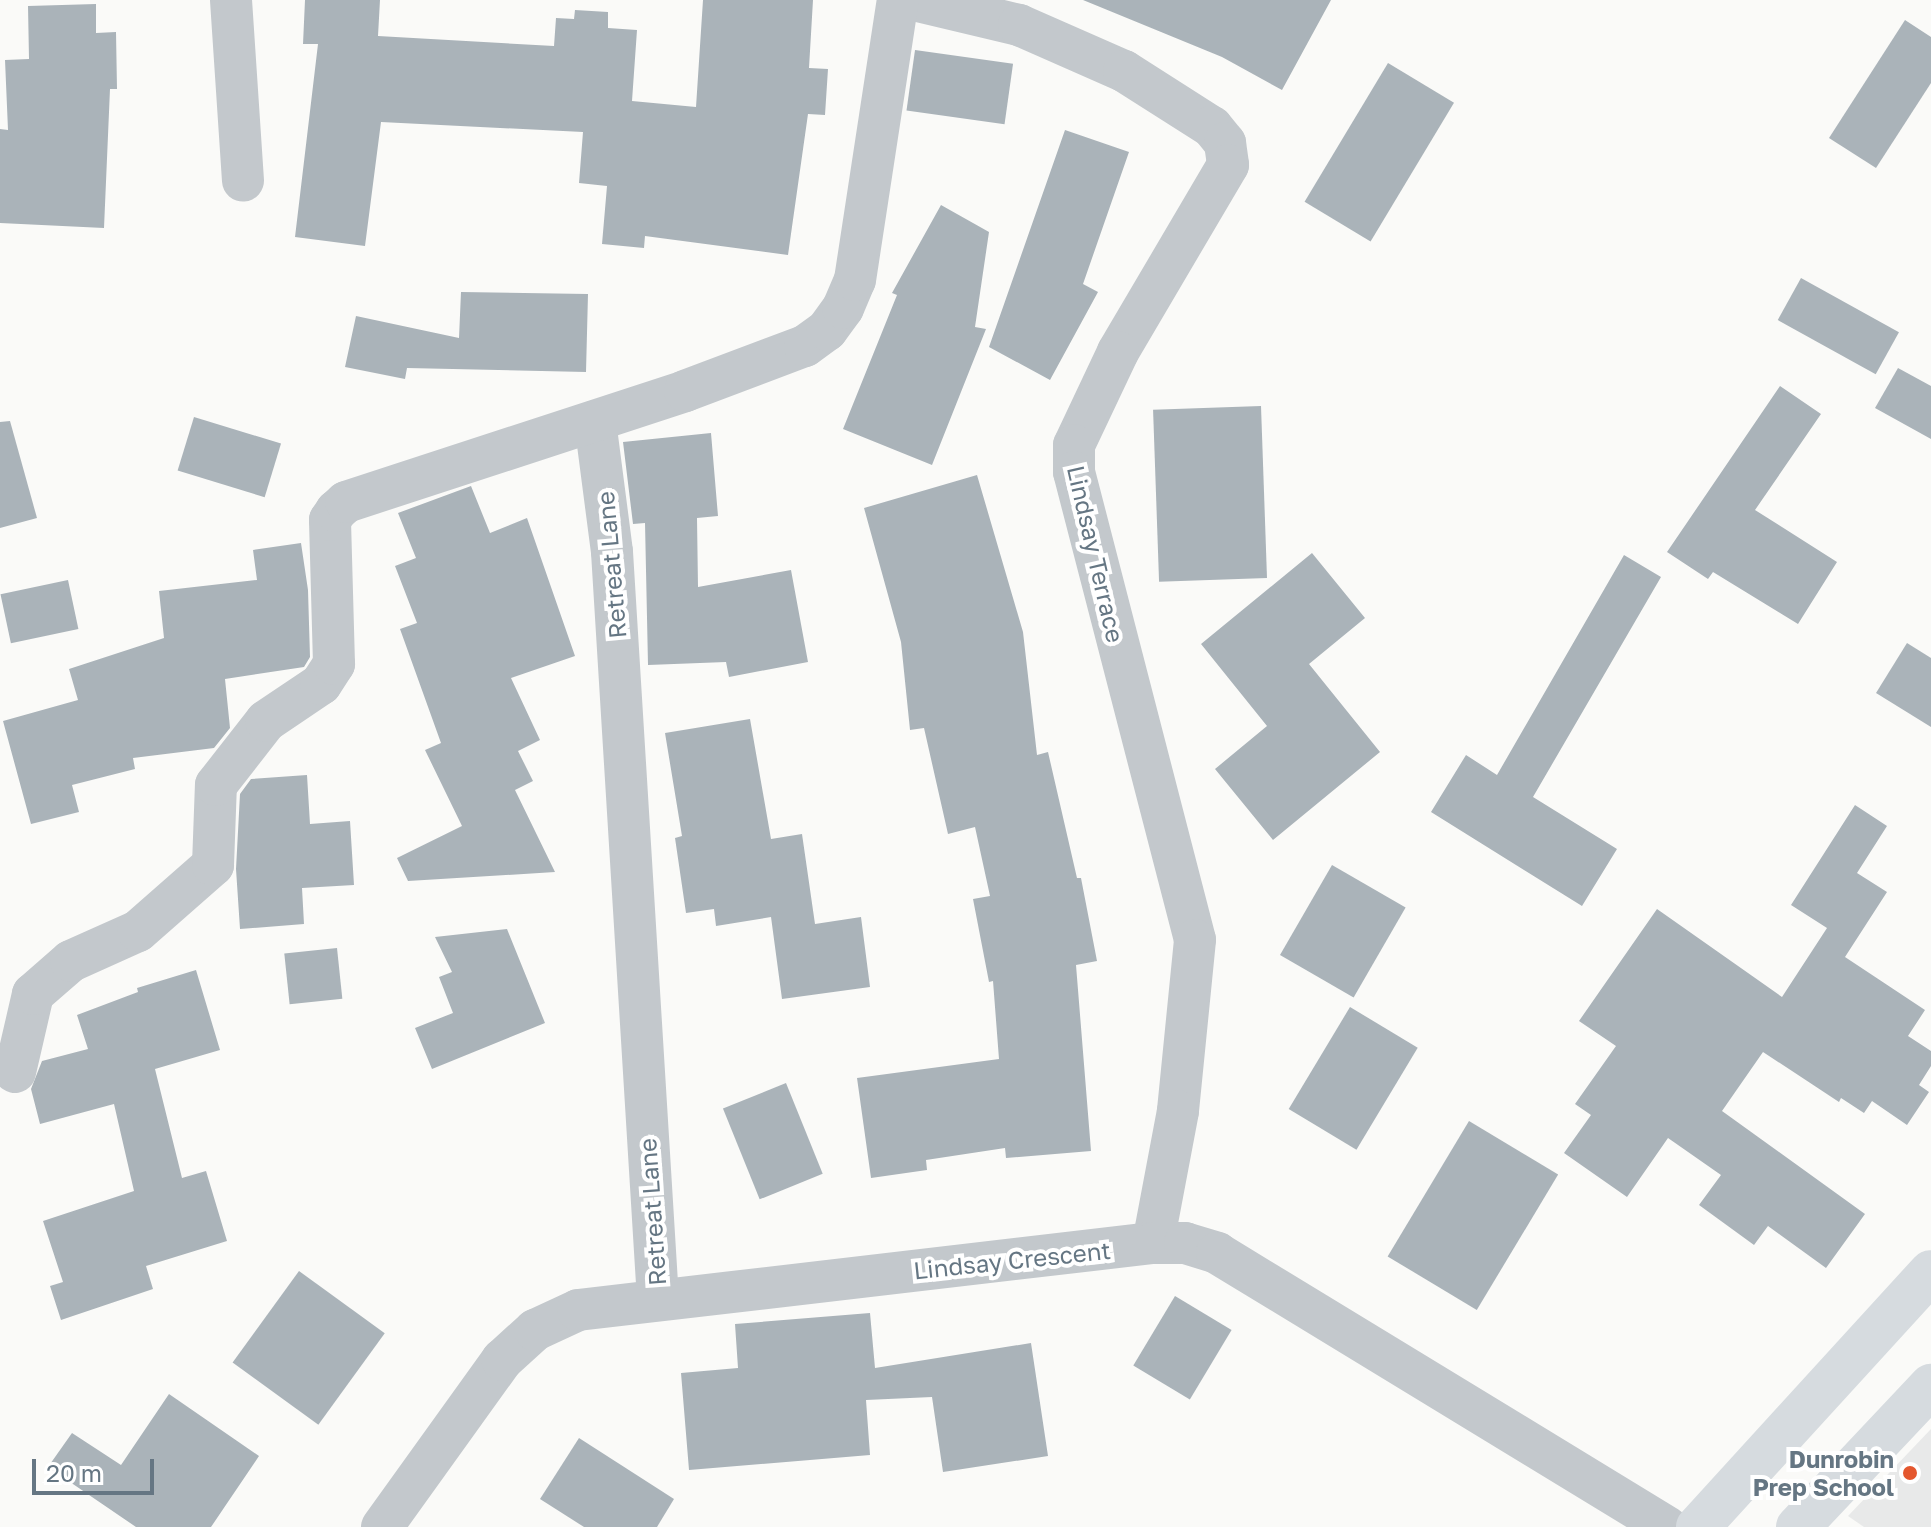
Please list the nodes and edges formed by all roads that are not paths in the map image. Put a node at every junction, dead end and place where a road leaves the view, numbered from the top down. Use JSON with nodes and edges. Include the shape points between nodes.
{"nodes":[{"id":1,"x":231,"y":0,"type":"edge"},
{"id":2,"x":898,"y":0,"type":"edge"},
{"id":3,"x":914,"y":0,"type":"edge"},
{"id":4,"x":243,"y":181,"type":"dead end"},
{"id":5,"x":595,"y":421,"type":"junction"},
{"id":6,"x":15,"y":1072,"type":"dead end"},
{"id":7,"x":1153,"y":1243,"type":"junction"},
{"id":8,"x":1931,"y":1272,"type":"edge"},
{"id":9,"x":658,"y":1300,"type":"junction"},
{"id":10,"x":1931,"y":1386,"type":"edge"},
{"id":11,"x":382,"y":1527,"type":"edge"},
{"id":12,"x":1667,"y":1527,"type":"edge"},
{"id":13,"x":1698,"y":1527,"type":"edge"},
{"id":14,"x":1798,"y":1527,"type":"edge"}],
"edges":[{"from":1,"to":4,"type":"street"},
{"from":2,"to":5,"type":"street","via":[[855,280],[843,308],[827,330],[805,346]]},
{"from":3,"to":7,"type":"street","name":"Lindsay Terrace","via":[[1019,25],[1124,71],[1212,127],[1225,143],[1228,165],[1118,352],[1074,445],[1077,487],[1195,940],[1178,1111]]},
{"from":5,"to":6,"type":"street","via":[[346,502],[336,511],[330,520],[334,664],[321,684],[266,721],[216,785],[213,865],[138,931],[71,961],[33,994]]},
{"from":5,"to":9,"type":"street","name":"Retreat Lane","via":[[612,552]]},
{"from":7,"to":9,"type":"street","name":"Lindsay Crescent"},
{"from":7,"to":12,"type":"street","name":"Lindsay Crescent","via":[[1185,1243],[1217,1253]]},
{"from":8,"to":13,"type":"highway"},
{"from":9,"to":11,"type":"street","name":"Lindsay Crescent","via":[[578,1310],[535,1330],[502,1360]]},
{"from":10,"to":14,"type":"highway"}]}
